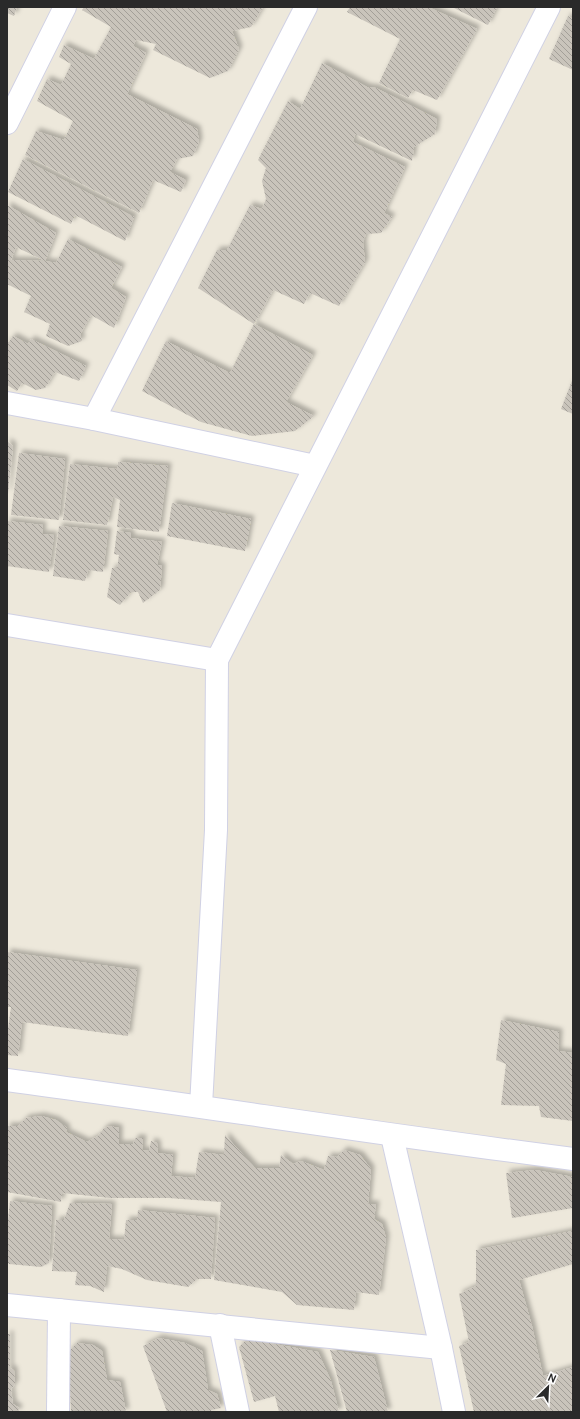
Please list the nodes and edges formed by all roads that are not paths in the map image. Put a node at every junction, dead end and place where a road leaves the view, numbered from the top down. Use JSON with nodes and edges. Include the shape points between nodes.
{"nodes":[{"id":1,"x":65,"y":7,"type":"edge"},
{"id":2,"x":306,"y":7,"type":"edge"},
{"id":3,"x":549,"y":7,"type":"edge"},
{"id":4,"x":7,"y":123,"type":"edge"},
{"id":5,"x":7,"y":404,"type":"edge"},
{"id":6,"x":94,"y":419,"type":"junction"},
{"id":7,"x":315,"y":466,"type":"junction"},
{"id":8,"x":7,"y":625,"type":"edge"},
{"id":9,"x":218,"y":660,"type":"junction"},
{"id":10,"x":7,"y":1080,"type":"edge"},
{"id":11,"x":201,"y":1106,"type":"junction"},
{"id":12,"x":392,"y":1136,"type":"junction"},
{"id":13,"x":573,"y":1159,"type":"edge"},
{"id":14,"x":7,"y":1305,"type":"edge"},
{"id":15,"x":59,"y":1310,"type":"junction"},
{"id":16,"x":220,"y":1326,"type":"junction"},
{"id":17,"x":442,"y":1348,"type":"junction"},
{"id":18,"x":58,"y":1412,"type":"edge"},
{"id":19,"x":238,"y":1412,"type":"edge"},
{"id":20,"x":454,"y":1412,"type":"edge"}],
"edges":[{"from":1,"to":4,"type":"street"},
{"from":2,"to":6,"type":"street"},
{"from":3,"to":7,"type":"street"},
{"from":5,"to":6,"type":"street"},
{"from":6,"to":7,"type":"street"},
{"from":7,"to":9,"type":"street"},
{"from":8,"to":9,"type":"street"},
{"from":9,"to":11,"type":"street","via":[[216,830]]},
{"from":10,"to":11,"type":"street"},
{"from":11,"to":12,"type":"street"},
{"from":12,"to":13,"type":"street"},
{"from":12,"to":17,"type":"street"},
{"from":14,"to":15,"type":"street"},
{"from":15,"to":16,"type":"street"},
{"from":15,"to":18,"type":"street"},
{"from":16,"to":17,"type":"street"},
{"from":16,"to":19,"type":"street"},
{"from":17,"to":20,"type":"street"}]}
